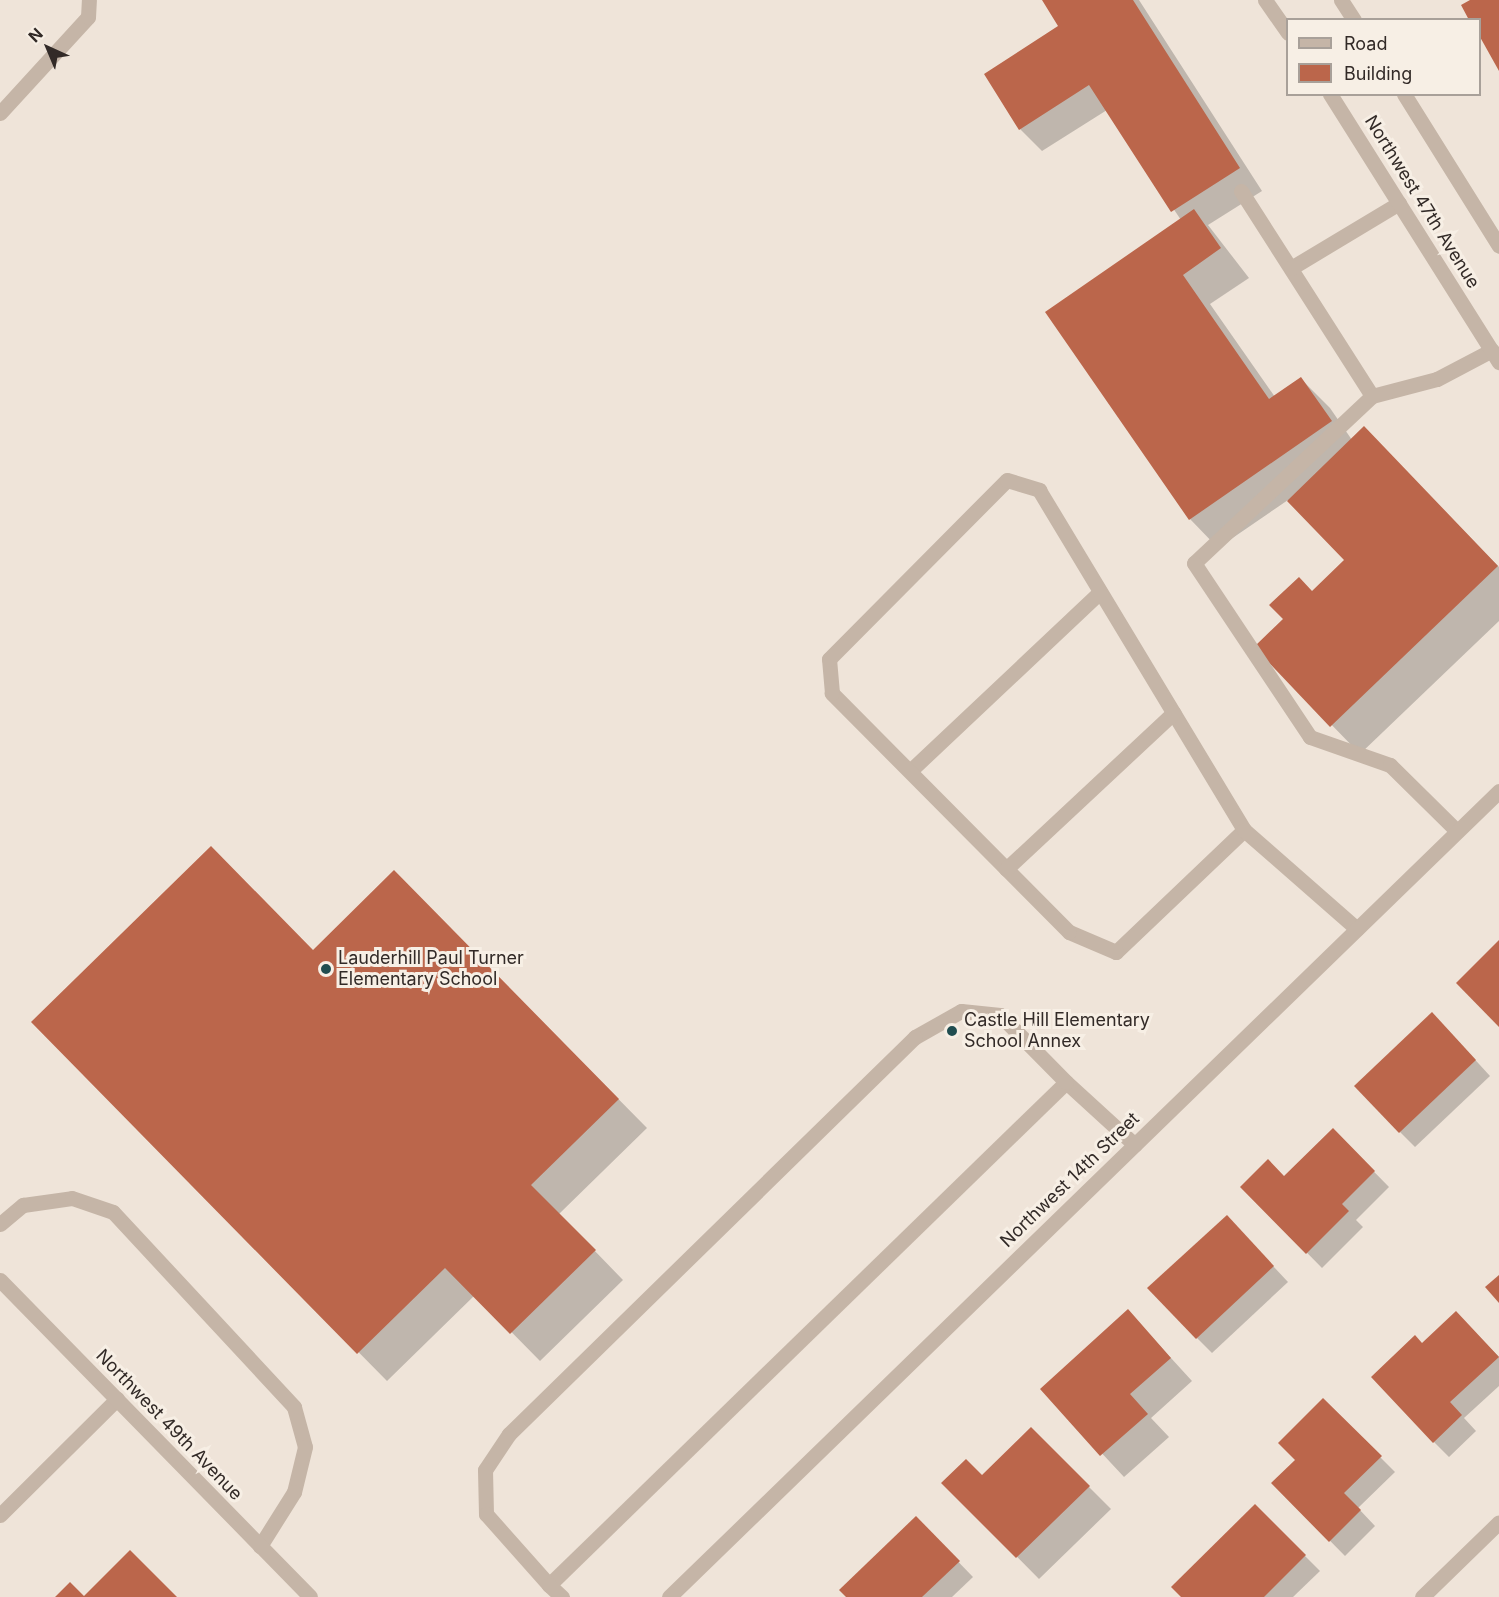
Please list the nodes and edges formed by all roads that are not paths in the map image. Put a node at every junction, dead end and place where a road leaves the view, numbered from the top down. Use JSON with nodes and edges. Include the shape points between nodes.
{"nodes":[{"id":1,"x":89,"y":0,"type":"edge"},
{"id":2,"x":1265,"y":0,"type":"edge"},
{"id":3,"x":1341,"y":0,"type":"edge"},
{"id":4,"x":1353,"y":18,"type":"edge"},
{"id":5,"x":1286,"y":32,"type":"edge"},
{"id":6,"x":1330,"y":96,"type":"edge"},
{"id":7,"x":1405,"y":96,"type":"edge"},
{"id":8,"x":0,"y":113,"type":"edge"},
{"id":9,"x":1241,"y":191,"type":"dead end"},
{"id":10,"x":1400,"y":203,"type":"junction"},
{"id":11,"x":1499,"y":246,"type":"edge"},
{"id":12,"x":1291,"y":268,"type":"junction"},
{"id":13,"x":1496,"y":353,"type":"edge"},
{"id":14,"x":1372,"y":396,"type":"junction"},
{"id":15,"x":1100,"y":592,"type":"junction"},
{"id":16,"x":1173,"y":713,"type":"junction"},
{"id":17,"x":910,"y":771,"type":"junction"},
{"id":18,"x":1499,"y":791,"type":"edge"},
{"id":19,"x":1244,"y":830,"type":"junction"},
{"id":20,"x":1457,"y":831,"type":"junction"},
{"id":21,"x":1006,"y":869,"type":"junction"},
{"id":22,"x":1357,"y":929,"type":"junction"},
{"id":23,"x":1066,"y":1082,"type":"junction"},
{"id":24,"x":1134,"y":1145,"type":"junction"},
{"id":25,"x":0,"y":1224,"type":"edge"},
{"id":26,"x":0,"y":1280,"type":"edge"},
{"id":27,"x":117,"y":1399,"type":"junction"},
{"id":28,"x":0,"y":1515,"type":"edge"},
{"id":29,"x":1499,"y":1522,"type":"edge"},
{"id":30,"x":260,"y":1546,"type":"junction"},
{"id":31,"x":549,"y":1585,"type":"junction"},
{"id":32,"x":310,"y":1597,"type":"edge"},
{"id":33,"x":562,"y":1597,"type":"edge"},
{"id":34,"x":669,"y":1597,"type":"edge"},
{"id":35,"x":1422,"y":1597,"type":"edge"}],
"edges":[{"from":1,"to":8,"type":"street","via":[[88,17]]},
{"from":2,"to":5,"type":"street"},
{"from":3,"to":4,"type":"street"},
{"from":6,"to":10,"type":"street","name":"Northwest 47th Avenue"},
{"from":7,"to":11,"type":"street"},
{"from":9,"to":12,"type":"street"},
{"from":10,"to":12,"type":"street"},
{"from":10,"to":13,"type":"street","name":"Northwest 47th Avenue"},
{"from":12,"to":14,"type":"street"},
{"from":13,"to":14,"type":"street","via":[[1437,379]]},
{"from":14,"to":20,"type":"street","via":[[1194,563],[1310,736],[1390,765]]},
{"from":15,"to":16,"type":"street"},
{"from":15,"to":17,"type":"street"},
{"from":15,"to":17,"type":"street","via":[[1039,489],[1007,480],[830,659],[832,693]]},
{"from":16,"to":19,"type":"street"},
{"from":16,"to":21,"type":"street"},
{"from":17,"to":21,"type":"street"},
{"from":18,"to":20,"type":"street","name":"Northwest 14th Street"},
{"from":19,"to":21,"type":"street","via":[[1116,952],[1069,932]]},
{"from":19,"to":22,"type":"street"},
{"from":20,"to":22,"type":"street","name":"Northwest 14th Street"},
{"from":22,"to":24,"type":"street","name":"Northwest 14th Street"},
{"from":23,"to":24,"type":"street"},
{"from":23,"to":31,"type":"street"},
{"from":23,"to":31,"type":"street","via":[[1000,1015],[961,1011],[915,1037],[898,1053],[509,1434],[485,1470],[486,1514]]},
{"from":24,"to":34,"type":"street","name":"Northwest 14th Street"},
{"from":25,"to":30,"type":"street","via":[[23,1205],[72,1198],[113,1212],[294,1407],[305,1447],[294,1492]]},
{"from":26,"to":27,"type":"street","name":"Northwest 49th Avenue"},
{"from":27,"to":28,"type":"street"},
{"from":27,"to":30,"type":"street","name":"Northwest 49th Avenue"},
{"from":29,"to":35,"type":"street"},
{"from":30,"to":32,"type":"street","name":"Northwest 49th Avenue"},
{"from":31,"to":33,"type":"street"}]}
